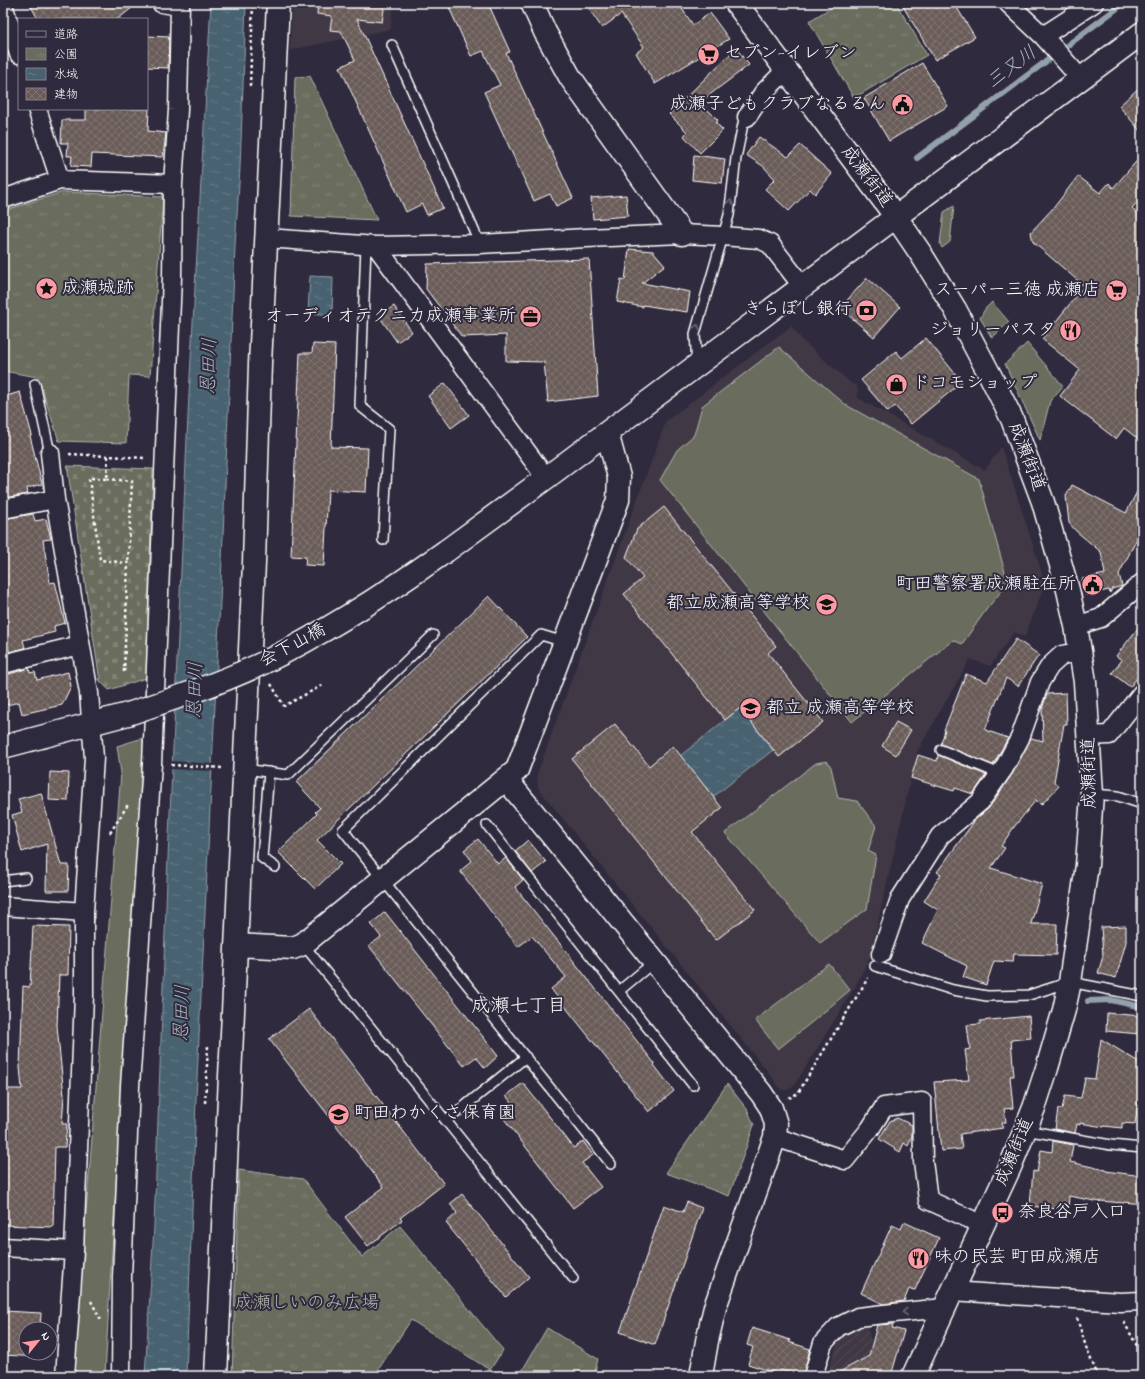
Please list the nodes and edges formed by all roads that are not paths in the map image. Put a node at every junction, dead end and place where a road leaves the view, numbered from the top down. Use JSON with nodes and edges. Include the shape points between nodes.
{"nodes":[{"id":1,"x":161,"y":3,"type":"edge"},
{"id":2,"x":278,"y":3,"type":"edge"},
{"id":3,"x":532,"y":3,"type":"edge"},
{"id":4,"x":736,"y":3,"type":"edge"},
{"id":5,"x":1008,"y":3,"type":"edge"},
{"id":6,"x":1094,"y":3,"type":"edge"},
{"id":7,"x":180,"y":4,"type":"edge"},
{"id":8,"x":3,"y":5,"type":"edge"},
{"id":9,"x":1142,"y":34,"type":"edge"},
{"id":10,"x":1046,"y":39,"type":"junction"},
{"id":11,"x":392,"y":45,"type":"dead end"},
{"id":12,"x":18,"y":51,"type":"edge"},
{"id":13,"x":786,"y":70,"type":"junction"},
{"id":14,"x":1081,"y":80,"type":"junction"},
{"id":15,"x":37,"y":110,"type":"edge"},
{"id":16,"x":747,"y":117,"type":"joint"},
{"id":17,"x":60,"y":180,"type":"junction"},
{"id":18,"x":173,"y":184,"type":"junction"},
{"id":19,"x":3,"y":199,"type":"edge"},
{"id":20,"x":896,"y":217,"type":"junction"},
{"id":21,"x":682,"y":234,"type":"junction"},
{"id":22,"x":723,"y":236,"type":"junction"},
{"id":23,"x":267,"y":238,"type":"junction"},
{"id":24,"x":480,"y":244,"type":"junction"},
{"id":25,"x":371,"y":245,"type":"junction"},
{"id":26,"x":803,"y":287,"type":"junction"},
{"id":27,"x":697,"y":366,"type":"junction"},
{"id":28,"x":35,"y":384,"type":"dead end"},
{"id":29,"x":607,"y":433,"type":"junction"},
{"id":30,"x":50,"y":453,"type":"joint"},
{"id":31,"x":546,"y":478,"type":"junction"},
{"id":32,"x":55,"y":499,"type":"junction"},
{"id":33,"x":3,"y":510,"type":"edge"},
{"id":34,"x":382,"y":540,"type":"dead end"},
{"id":35,"x":1142,"y":583,"type":"edge"},
{"id":36,"x":1076,"y":626,"type":"junction"},
{"id":37,"x":434,"y":635,"type":"dead end"},
{"id":38,"x":564,"y":642,"type":"junction"},
{"id":39,"x":80,"y":645,"type":"junction"},
{"id":40,"x":1080,"y":652,"type":"junction"},
{"id":41,"x":3,"y":664,"type":"edge"},
{"id":42,"x":1142,"y":693,"type":"edge"},
{"id":43,"x":92,"y":724,"type":"junction"},
{"id":44,"x":1090,"y":736,"type":"junction"},
{"id":45,"x":3,"y":747,"type":"edge"},
{"id":46,"x":941,"y":750,"type":"dead end"},
{"id":47,"x":245,"y":769,"type":"junction"},
{"id":48,"x":269,"y":772,"type":"junction"},
{"id":49,"x":1000,"y":774,"type":"junction"},
{"id":50,"x":506,"y":779,"type":"junction"},
{"id":51,"x":1092,"y":794,"type":"junction"},
{"id":52,"x":1142,"y":804,"type":"edge"},
{"id":53,"x":487,"y":825,"type":"dead end"},
{"id":54,"x":275,"y":866,"type":"dead end"},
{"id":55,"x":26,"y":878,"type":"dead end"},
{"id":56,"x":3,"y":880,"type":"edge"},
{"id":57,"x":383,"y":880,"type":"junction"},
{"id":58,"x":3,"y":906,"type":"edge"},
{"id":59,"x":84,"y":912,"type":"junction"},
{"id":60,"x":302,"y":944,"type":"junction"},
{"id":61,"x":236,"y":945,"type":"junction"},
{"id":62,"x":878,"y":960,"type":"joint"},
{"id":63,"x":654,"y":962,"type":"junction"},
{"id":64,"x":1070,"y":986,"type":"junction"},
{"id":65,"x":619,"y":991,"type":"junction"},
{"id":66,"x":1142,"y":996,"type":"edge"},
{"id":67,"x":526,"y":1057,"type":"junction"},
{"id":68,"x":693,"y":1085,"type":"dead end"},
{"id":69,"x":446,"y":1121,"type":"junction"},
{"id":70,"x":1025,"y":1130,"type":"junction"},
{"id":71,"x":775,"y":1137,"type":"junction"},
{"id":72,"x":1142,"y":1148,"type":"edge"},
{"id":73,"x":611,"y":1164,"type":"dead end"},
{"id":74,"x":983,"y":1225,"type":"junction"},
{"id":75,"x":3,"y":1248,"type":"edge"},
{"id":76,"x":74,"y":1250,"type":"junction"},
{"id":77,"x":574,"y":1278,"type":"dead end"},
{"id":78,"x":948,"y":1300,"type":"junction"},
{"id":79,"x":1142,"y":1301,"type":"edge"},
{"id":80,"x":915,"y":1374,"type":"edge"},
{"id":81,"x":65,"y":1376,"type":"edge"},
{"id":82,"x":121,"y":1376,"type":"edge"},
{"id":83,"x":216,"y":1376,"type":"edge"},
{"id":84,"x":702,"y":1376,"type":"edge"},
{"id":85,"x":813,"y":1376,"type":"edge"}],
"edges":[{"from":1,"to":7,"type":"street"},
{"from":2,"to":23,"type":"street"},
{"from":3,"to":21,"type":"street","via":[[570,77]]},
{"from":4,"to":13,"type":"street","name":"成瀬街道"},
{"from":5,"to":10,"type":"street"},
{"from":6,"to":10,"type":"street"},
{"from":7,"to":18,"type":"street","via":[[178,110]]},
{"from":8,"to":12,"type":"street"},
{"from":9,"to":14,"type":"street","name":"会下山橋"},
{"from":10,"to":14,"type":"street"},
{"from":11,"to":24,"type":"lane"},
{"from":13,"to":16,"type":"street","via":[[764,92]]},
{"from":13,"to":20,"type":"street","name":"成瀬街道"},
{"from":14,"to":20,"type":"street","name":"会下山橋"},
{"from":15,"to":17,"type":"street"},
{"from":22,"to":16,"type":"lane","one_way":true,"via":[[729,215],[736,158],[743,124]]},
{"from":17,"to":18,"type":"street"},
{"from":17,"to":19,"type":"street"},
{"from":18,"to":82,"type":"street","via":[[172,277],[152,756],[130,1086],[122,1277]]},
{"from":20,"to":26,"type":"street","name":"会下山橋"},
{"from":20,"to":36,"type":"street","name":"成瀬街道","via":[[955,309],[1012,419],[1043,502]]},
{"from":21,"to":22,"type":"street"},
{"from":21,"to":24,"type":"street"},
{"from":22,"to":26,"type":"street","via":[[759,239],[770,244]]},
{"from":27,"to":22,"type":"lane","one_way":true,"via":[[695,334]]},
{"from":23,"to":25,"type":"street"},
{"from":23,"to":47,"type":"street"},
{"from":24,"to":25,"type":"street"},
{"from":25,"to":31,"type":"street"},
{"from":25,"to":34,"type":"lane","via":[[360,406],[389,429]]},
{"from":26,"to":27,"type":"street","name":"会下山橋"},
{"from":27,"to":29,"type":"street","name":"会下山橋"},
{"from":28,"to":30,"type":"lane"},
{"from":29,"to":31,"type":"street","name":"会下山橋"},
{"from":29,"to":38,"type":"street","via":[[619,477],[618,500]]},
{"from":30,"to":32,"type":"street"},
{"from":31,"to":43,"type":"street","name":"会下山橋","bridge":true,"via":[[361,609],[304,642],[221,681]]},
{"from":32,"to":33,"type":"street"},
{"from":32,"to":39,"type":"street"},
{"from":35,"to":36,"type":"street","via":[[1101,618]]},
{"from":36,"to":40,"type":"street","name":"成瀬街道"},
{"from":37,"to":48,"type":"lane","via":[[288,775]]},
{"from":38,"to":50,"type":"street","via":[[517,770]]},
{"from":38,"to":57,"type":"lane","via":[[541,634],[343,830]]},
{"from":39,"to":41,"type":"street"},
{"from":39,"to":43,"type":"street"},
{"from":40,"to":44,"type":"street","name":"成瀬街道"},
{"from":40,"to":49,"type":"street","via":[[1062,655],[1050,666],[1040,682],[1020,738]]},
{"from":42,"to":44,"type":"street","via":[[1109,735]]},
{"from":43,"to":45,"type":"street","name":"会下山橋"},
{"from":43,"to":59,"type":"street","via":[[94,758]]},
{"from":44,"to":51,"type":"street","name":"成瀬街道"},
{"from":46,"to":49,"type":"lane"},
{"from":47,"to":48,"type":"lane"},
{"from":47,"to":61,"type":"street"},
{"from":48,"to":54,"type":"lane","via":[[262,858]]},
{"from":49,"to":62,"type":"street","via":[[980,802],[940,836],[900,899]]},
{"from":50,"to":57,"type":"street"},
{"from":50,"to":63,"type":"street"},
{"from":51,"to":52,"type":"lane","via":[[1118,796]]},
{"from":51,"to":64,"type":"street","name":"成瀬街道","via":[[1087,865]]},
{"from":53,"to":65,"type":"lane"},
{"from":55,"to":56,"type":"lane"},
{"from":57,"to":60,"type":"street"},
{"from":57,"to":67,"type":"lane"},
{"from":58,"to":59,"type":"street"},
{"from":59,"to":76,"type":"street","via":[[84,996]]},
{"from":60,"to":61,"type":"street","via":[[293,948]]},
{"from":60,"to":69,"type":"lane"},
{"from":61,"to":83,"type":"street"},
{"from":62,"to":64,"type":"lane","via":[[954,990],[987,996],[1029,995]]},
{"from":63,"to":65,"type":"lane"},
{"from":63,"to":71,"type":"street","via":[[771,1108],[776,1124]]},
{"from":64,"to":66,"type":"lane"},
{"from":64,"to":70,"type":"street","name":"成瀬街道","via":[[1047,1068]]},
{"from":65,"to":68,"type":"lane"},
{"from":67,"to":69,"type":"lane"},
{"from":67,"to":73,"type":"lane"},
{"from":69,"to":77,"type":"lane"},
{"from":70,"to":72,"type":"lane"},
{"from":70,"to":74,"type":"street","name":"成瀬街道"},
{"from":71,"to":74,"type":"street","via":[[845,1160],[884,1107],[922,1102],[923,1161],[928,1200]]},
{"from":71,"to":84,"type":"street","via":[[715,1307]]},
{"from":74,"to":78,"type":"street","name":"成瀬街道"},
{"from":75,"to":76,"type":"street"},
{"from":76,"to":81,"type":"street"},
{"from":78,"to":79,"type":"street","via":[[1072,1298]]},
{"from":78,"to":80,"type":"street","name":"成瀬街道"},
{"from":78,"to":85,"type":"street","one_way":true,"via":[[858,1318],[838,1327],[823,1343]]}]}
